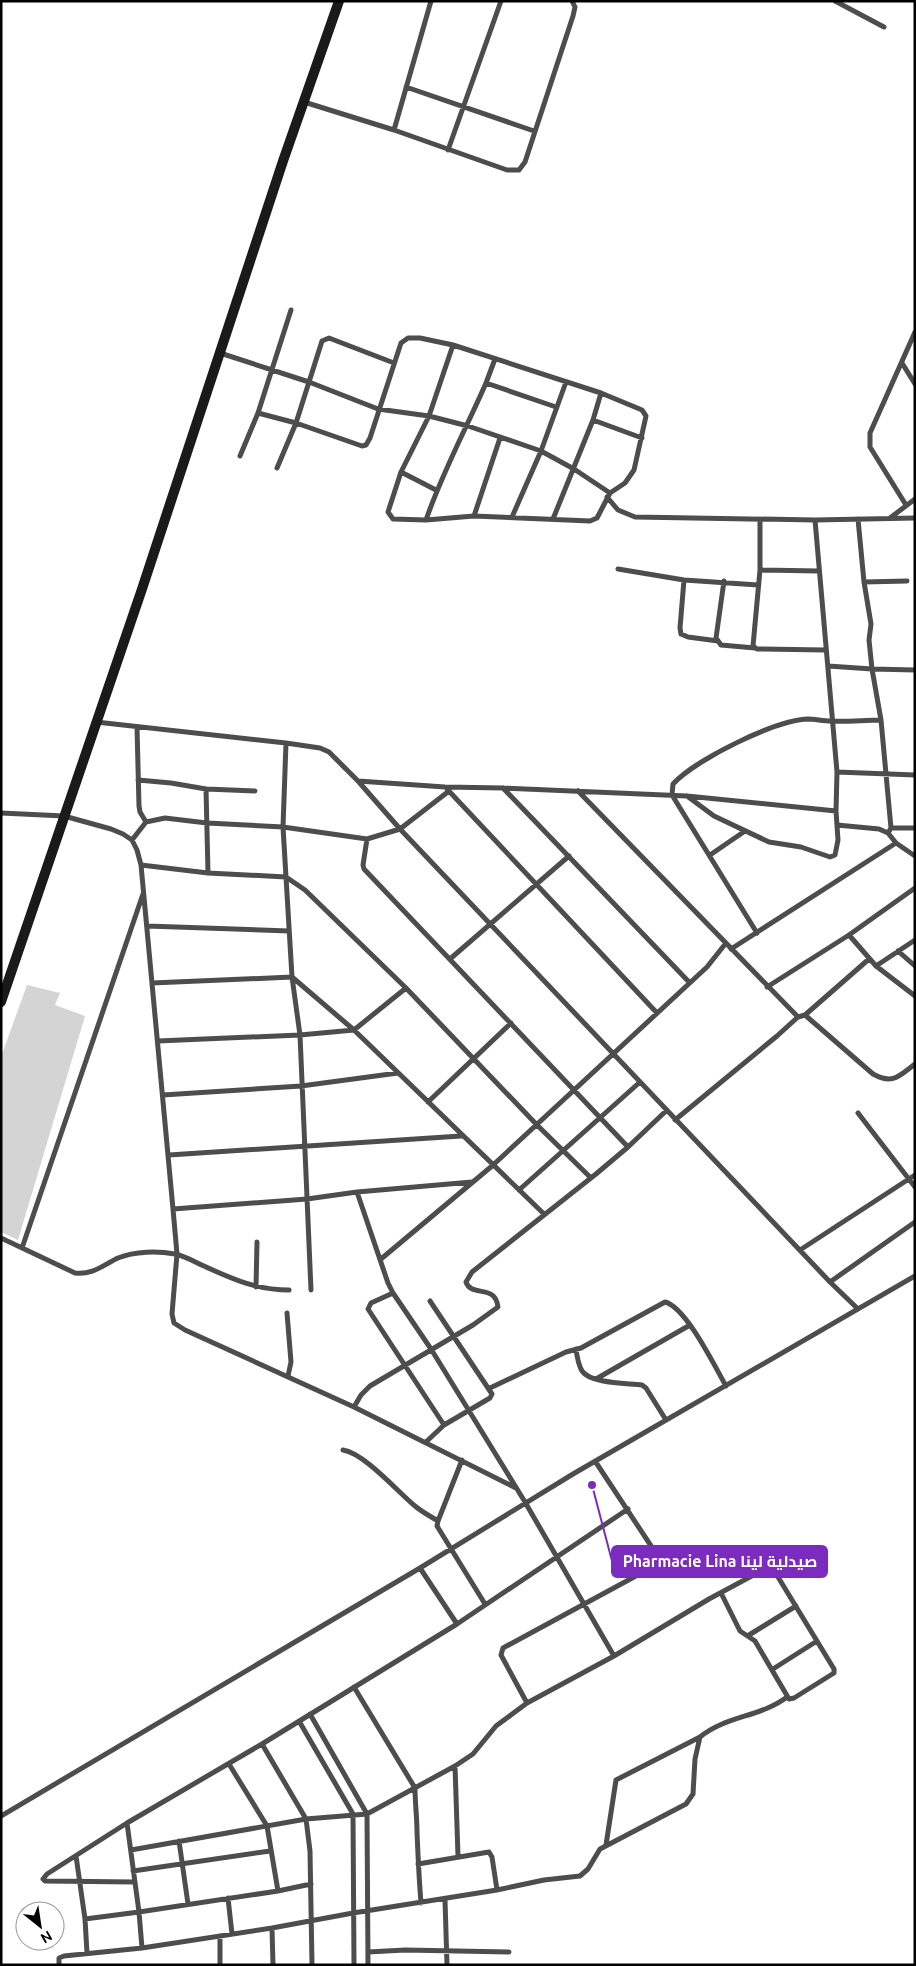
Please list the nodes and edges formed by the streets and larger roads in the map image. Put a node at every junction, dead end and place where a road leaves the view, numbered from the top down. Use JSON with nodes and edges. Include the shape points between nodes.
{"nodes":[{"id":1,"x":339,"y":1,"type":"edge"},
{"id":2,"x":430,"y":1,"type":"edge"},
{"id":3,"x":501,"y":1,"type":"edge"},
{"id":4,"x":572,"y":1,"type":"edge"},
{"id":5,"x":835,"y":1,"type":"edge"},
{"id":6,"x":884,"y":26,"type":"dead end"},
{"id":7,"x":406,"y":88,"type":"junction"},
{"id":8,"x":304,"y":102,"type":"junction"},
{"id":9,"x":464,"y":107,"type":"junction"},
{"id":10,"x":394,"y":130,"type":"junction"},
{"id":11,"x":534,"y":131,"type":"junction"},
{"id":12,"x":448,"y":150,"type":"junction"},
{"id":13,"x":291,"y":310,"type":"dead end"},
{"id":14,"x":915,"y":332,"type":"edge"},
{"id":15,"x":453,"y":345,"type":"junction"},
{"id":16,"x":219,"y":353,"type":"junction"},
{"id":17,"x":495,"y":359,"type":"junction"},
{"id":18,"x":902,"y":363,"type":"junction"},
{"id":19,"x":394,"y":364,"type":"junction"},
{"id":20,"x":270,"y":369,"type":"junction"},
{"id":21,"x":309,"y":382,"type":"junction"},
{"id":22,"x":566,"y":382,"type":"junction"},
{"id":23,"x":486,"y":383,"type":"junction"},
{"id":24,"x":915,"y":384,"type":"edge"},
{"id":25,"x":600,"y":393,"type":"junction"},
{"id":26,"x":556,"y":407,"type":"junction"},
{"id":27,"x":378,"y":409,"type":"junction"},
{"id":28,"x":258,"y":413,"type":"junction"},
{"id":29,"x":429,"y":416,"type":"junction"},
{"id":30,"x":593,"y":420,"type":"junction"},
{"id":31,"x":296,"y":422,"type":"junction"},
{"id":32,"x":468,"y":426,"type":"junction"},
{"id":33,"x":500,"y":438,"type":"junction"},
{"id":34,"x":642,"y":438,"type":"junction"},
{"id":35,"x":541,"y":451,"type":"junction"},
{"id":36,"x":240,"y":456,"type":"dead end"},
{"id":37,"x":276,"y":468,"type":"dead end"},
{"id":38,"x":574,"y":469,"type":"junction"},
{"id":39,"x":401,"y":472,"type":"junction"},
{"id":40,"x":436,"y":490,"type":"junction"},
{"id":41,"x":608,"y":495,"type":"junction"},
{"id":42,"x":915,"y":499,"type":"edge"},
{"id":43,"x":906,"y":505,"type":"junction"},
{"id":44,"x":474,"y":516,"type":"junction"},
{"id":45,"x":512,"y":517,"type":"junction"},
{"id":46,"x":890,"y":518,"type":"junction"},
{"id":47,"x":915,"y":518,"type":"edge"},
{"id":48,"x":553,"y":519,"type":"junction"},
{"id":49,"x":760,"y":519,"type":"junction"},
{"id":50,"x":858,"y":519,"type":"junction"},
{"id":51,"x":426,"y":520,"type":"junction"},
{"id":52,"x":815,"y":520,"type":"junction"},
{"id":53,"x":618,"y":570,"type":"dead end"},
{"id":54,"x":760,"y":570,"type":"junction"},
{"id":55,"x":818,"y":571,"type":"junction"},
{"id":56,"x":684,"y":580,"type":"junction"},
{"id":57,"x":907,"y":580,"type":"dead end"},
{"id":58,"x":724,"y":581,"type":"junction"},
{"id":59,"x":864,"y":582,"type":"junction"},
{"id":60,"x":758,"y":585,"type":"junction"},
{"id":61,"x":718,"y":641,"type":"junction"},
{"id":62,"x":755,"y":648,"type":"junction"},
{"id":63,"x":825,"y":650,"type":"junction"},
{"id":64,"x":828,"y":666,"type":"junction"},
{"id":65,"x":872,"y":669,"type":"junction"},
{"id":66,"x":915,"y":670,"type":"edge"},
{"id":67,"x":881,"y":720,"type":"junction"},
{"id":68,"x":832,"y":721,"type":"junction"},
{"id":69,"x":96,"y":722,"type":"junction"},
{"id":70,"x":137,"y":726,"type":"junction"},
{"id":71,"x":286,"y":743,"type":"junction"},
{"id":72,"x":837,"y":772,"type":"junction"},
{"id":73,"x":886,"y":775,"type":"junction"},
{"id":74,"x":915,"y":775,"type":"edge"},
{"id":75,"x":138,"y":780,"type":"junction"},
{"id":76,"x":358,"y":781,"type":"junction"},
{"id":77,"x":503,"y":788,"type":"junction"},
{"id":78,"x":206,"y":789,"type":"junction"},
{"id":79,"x":447,"y":789,"type":"junction"},
{"id":80,"x":255,"y":791,"type":"dead end"},
{"id":81,"x":578,"y":791,"type":"junction"},
{"id":82,"x":672,"y":795,"type":"junction"},
{"id":83,"x":687,"y":796,"type":"junction"},
{"id":84,"x":836,"y":812,"type":"junction"},
{"id":85,"x":1,"y":813,"type":"edge"},
{"id":86,"x":64,"y":816,"type":"junction"},
{"id":87,"x":146,"y":822,"type":"junction"},
{"id":88,"x":207,"y":823,"type":"junction"},
{"id":89,"x":283,"y":826,"type":"junction"},
{"id":90,"x":837,"y":826,"type":"junction"},
{"id":91,"x":400,"y":828,"type":"junction"},
{"id":92,"x":915,"y":828,"type":"edge"},
{"id":93,"x":745,"y":831,"type":"junction"},
{"id":94,"x":889,"y":831,"type":"junction"},
{"id":95,"x":367,"y":839,"type":"junction"},
{"id":96,"x":132,"y":840,"type":"junction"},
{"id":97,"x":896,"y":843,"type":"junction"},
{"id":98,"x":710,"y":855,"type":"junction"},
{"id":99,"x":569,"y":856,"type":"junction"},
{"id":100,"x":915,"y":856,"type":"edge"},
{"id":101,"x":141,"y":864,"type":"junction"},
{"id":102,"x":208,"y":873,"type":"junction"},
{"id":103,"x":286,"y":877,"type":"junction"},
{"id":104,"x":536,"y":885,"type":"junction"},
{"id":105,"x":915,"y":888,"type":"edge"},
{"id":106,"x":144,"y":892,"type":"junction"},
{"id":107,"x":490,"y":924,"type":"junction"},
{"id":108,"x":147,"y":926,"type":"junction"},
{"id":109,"x":289,"y":931,"type":"junction"},
{"id":110,"x":757,"y":933,"type":"junction"},
{"id":111,"x":849,"y":934,"type":"junction"},
{"id":112,"x":915,"y":940,"type":"edge"},
{"id":113,"x":726,"y":943,"type":"junction"},
{"id":114,"x":731,"y":949,"type":"junction"},
{"id":115,"x":898,"y":951,"type":"junction"},
{"id":116,"x":450,"y":959,"type":"junction"},
{"id":117,"x":869,"y":959,"type":"junction"},
{"id":118,"x":876,"y":966,"type":"junction"},
{"id":119,"x":915,"y":966,"type":"edge"},
{"id":120,"x":292,"y":977,"type":"junction"},
{"id":121,"x":690,"y":982,"type":"junction"},
{"id":122,"x":152,"y":983,"type":"junction"},
{"id":123,"x":767,"y":987,"type":"junction"},
{"id":124,"x":406,"y":988,"type":"junction"},
{"id":125,"x":915,"y":996,"type":"edge"},
{"id":126,"x":1,"y":1002,"type":"edge"},
{"id":127,"x":657,"y":1013,"type":"junction"},
{"id":128,"x":805,"y":1015,"type":"junction"},
{"id":129,"x":798,"y":1017,"type":"junction"},
{"id":130,"x":511,"y":1023,"type":"junction"},
{"id":131,"x":354,"y":1030,"type":"junction"},
{"id":132,"x":300,"y":1036,"type":"junction"},
{"id":133,"x":158,"y":1041,"type":"junction"},
{"id":134,"x":613,"y":1054,"type":"junction"},
{"id":135,"x":473,"y":1059,"type":"junction"},
{"id":136,"x":915,"y":1064,"type":"edge"},
{"id":137,"x":398,"y":1073,"type":"junction"},
{"id":138,"x":640,"y":1082,"type":"junction"},
{"id":139,"x":301,"y":1086,"type":"junction"},
{"id":140,"x":574,"y":1090,"type":"junction"},
{"id":141,"x":163,"y":1095,"type":"junction"},
{"id":142,"x":428,"y":1102,"type":"junction"},
{"id":143,"x":667,"y":1110,"type":"junction"},
{"id":144,"x":858,"y":1113,"type":"dead end"},
{"id":145,"x":600,"y":1118,"type":"junction"},
{"id":146,"x":675,"y":1120,"type":"junction"},
{"id":147,"x":537,"y":1125,"type":"junction"},
{"id":148,"x":462,"y":1136,"type":"junction"},
{"id":149,"x":304,"y":1147,"type":"junction"},
{"id":150,"x":628,"y":1147,"type":"junction"},
{"id":151,"x":564,"y":1150,"type":"junction"},
{"id":152,"x":168,"y":1155,"type":"junction"},
{"id":153,"x":492,"y":1166,"type":"junction"},
{"id":154,"x":915,"y":1175,"type":"edge"},
{"id":155,"x":591,"y":1178,"type":"junction"},
{"id":156,"x":908,"y":1180,"type":"junction"},
{"id":157,"x":473,"y":1182,"type":"junction"},
{"id":158,"x":915,"y":1187,"type":"edge"},
{"id":159,"x":519,"y":1190,"type":"junction"},
{"id":160,"x":357,"y":1192,"type":"junction"},
{"id":161,"x":306,"y":1199,"type":"junction"},
{"id":162,"x":174,"y":1208,"type":"junction"},
{"id":163,"x":544,"y":1214,"type":"junction"},
{"id":164,"x":915,"y":1222,"type":"edge"},
{"id":165,"x":1,"y":1238,"type":"edge"},
{"id":166,"x":257,"y":1242,"type":"dead end"},
{"id":167,"x":22,"y":1248,"type":"junction"},
{"id":168,"x":800,"y":1250,"type":"junction"},
{"id":169,"x":177,"y":1254,"type":"junction"},
{"id":170,"x":381,"y":1259,"type":"junction"},
{"id":171,"x":915,"y":1276,"type":"edge"},
{"id":172,"x":830,"y":1282,"type":"junction"},
{"id":173,"x":256,"y":1287,"type":"junction"},
{"id":174,"x":289,"y":1290,"type":"dead end"},
{"id":175,"x":311,"y":1290,"type":"dead end"},
{"id":176,"x":393,"y":1293,"type":"junction"},
{"id":177,"x":430,"y":1301,"type":"dead end"},
{"id":178,"x":858,"y":1309,"type":"junction"},
{"id":179,"x":287,"y":1313,"type":"dead end"},
{"id":180,"x":690,"y":1325,"type":"junction"},
{"id":181,"x":454,"y":1336,"type":"junction"},
{"id":182,"x":576,"y":1349,"type":"junction"},
{"id":183,"x":430,"y":1350,"type":"junction"},
{"id":184,"x":405,"y":1366,"type":"junction"},
{"id":185,"x":288,"y":1376,"type":"junction"},
{"id":186,"x":596,"y":1379,"type":"junction"},
{"id":187,"x":726,"y":1386,"type":"junction"},
{"id":188,"x":490,"y":1388,"type":"junction"},
{"id":189,"x":354,"y":1407,"type":"junction"},
{"id":190,"x":467,"y":1411,"type":"junction"},
{"id":191,"x":666,"y":1420,"type":"junction"},
{"id":192,"x":444,"y":1425,"type":"junction"},
{"id":193,"x":426,"y":1442,"type":"junction"},
{"id":194,"x":343,"y":1450,"type":"dead end"},
{"id":195,"x":462,"y":1460,"type":"junction"},
{"id":196,"x":595,"y":1461,"type":"junction"},
{"id":197,"x":516,"y":1488,"type":"junction"},
{"id":198,"x":525,"y":1502,"type":"junction"},
{"id":199,"x":628,"y":1509,"type":"junction"},
{"id":200,"x":438,"y":1521,"type":"junction"},
{"id":201,"x":452,"y":1548,"type":"junction"},
{"id":202,"x":557,"y":1557,"type":"junction"},
{"id":203,"x":420,"y":1568,"type":"junction"},
{"id":204,"x":721,"y":1593,"type":"junction"},
{"id":205,"x":485,"y":1604,"type":"junction"},
{"id":206,"x":584,"y":1604,"type":"junction"},
{"id":207,"x":796,"y":1606,"type":"junction"},
{"id":208,"x":457,"y":1624,"type":"junction"},
{"id":209,"x":749,"y":1635,"type":"junction"},
{"id":210,"x":817,"y":1641,"type":"junction"},
{"id":211,"x":614,"y":1656,"type":"junction"},
{"id":212,"x":773,"y":1669,"type":"junction"},
{"id":213,"x":354,"y":1687,"type":"junction"},
{"id":214,"x":787,"y":1697,"type":"junction"},
{"id":215,"x":527,"y":1703,"type":"junction"},
{"id":216,"x":310,"y":1714,"type":"junction"},
{"id":217,"x":299,"y":1721,"type":"junction"},
{"id":218,"x":700,"y":1737,"type":"junction"},
{"id":219,"x":262,"y":1744,"type":"junction"},
{"id":220,"x":228,"y":1764,"type":"junction"},
{"id":221,"x":455,"y":1766,"type":"junction"},
{"id":222,"x":415,"y":1788,"type":"junction"},
{"id":223,"x":353,"y":1814,"type":"junction"},
{"id":224,"x":367,"y":1814,"type":"junction"},
{"id":225,"x":1,"y":1816,"type":"edge"},
{"id":226,"x":306,"y":1819,"type":"junction"},
{"id":227,"x":126,"y":1823,"type":"junction"},
{"id":228,"x":267,"y":1826,"type":"junction"},
{"id":229,"x":180,"y":1841,"type":"junction"},
{"id":230,"x":606,"y":1845,"type":"junction"},
{"id":231,"x":131,"y":1850,"type":"junction"},
{"id":232,"x":270,"y":1851,"type":"junction"},
{"id":233,"x":76,"y":1856,"type":"junction"},
{"id":234,"x":458,"y":1856,"type":"junction"},
{"id":235,"x":418,"y":1864,"type":"junction"},
{"id":236,"x":182,"y":1866,"type":"junction"},
{"id":237,"x":133,"y":1872,"type":"junction"},
{"id":238,"x":79,"y":1880,"type":"junction"},
{"id":239,"x":135,"y":1882,"type":"junction"},
{"id":240,"x":311,"y":1884,"type":"junction"},
{"id":241,"x":497,"y":1890,"type":"junction"},
{"id":242,"x":278,"y":1891,"type":"junction"},
{"id":243,"x":228,"y":1898,"type":"junction"},
{"id":244,"x":445,"y":1900,"type":"junction"},
{"id":245,"x":421,"y":1903,"type":"junction"},
{"id":246,"x":188,"y":1904,"type":"junction"},
{"id":247,"x":367,"y":1911,"type":"junction"},
{"id":248,"x":139,"y":1912,"type":"junction"},
{"id":249,"x":353,"y":1913,"type":"junction"},
{"id":250,"x":84,"y":1919,"type":"junction"},
{"id":251,"x":311,"y":1922,"type":"junction"},
{"id":252,"x":272,"y":1928,"type":"junction"},
{"id":253,"x":232,"y":1934,"type":"junction"},
{"id":254,"x":220,"y":1936,"type":"junction"},
{"id":255,"x":142,"y":1948,"type":"junction"},
{"id":256,"x":368,"y":1952,"type":"junction"},
{"id":257,"x":447,"y":1952,"type":"junction"},
{"id":258,"x":510,"y":1952,"type":"dead end"},
{"id":259,"x":87,"y":1953,"type":"junction"},
{"id":260,"x":58,"y":1965,"type":"edge"},
{"id":261,"x":220,"y":1965,"type":"edge"},
{"id":262,"x":273,"y":1965,"type":"edge"},
{"id":263,"x":312,"y":1965,"type":"edge"},
{"id":264,"x":354,"y":1965,"type":"edge"},
{"id":265,"x":368,"y":1965,"type":"edge"},
{"id":266,"x":448,"y":1965,"type":"edge"}],
"edges":[{"from":1,"to":8,"type":"street"},
{"from":2,"to":7,"type":"street"},
{"from":3,"to":9,"type":"street"},
{"from":4,"to":11,"type":"street","via":[[573,16]]},
{"from":5,"to":6,"type":"street"},
{"from":7,"to":9,"type":"street"},
{"from":7,"to":10,"type":"street"},
{"from":8,"to":10,"type":"street"},
{"from":8,"to":16,"type":"street"},
{"from":9,"to":11,"type":"street"},
{"from":9,"to":12,"type":"street"},
{"from":10,"to":12,"type":"street"},
{"from":11,"to":12,"type":"street","via":[[522,167],[516,171]]},
{"from":13,"to":20,"type":"street"},
{"from":14,"to":18,"type":"street"},
{"from":15,"to":17,"type":"street"},
{"from":15,"to":19,"type":"street","via":[[408,338],[401,343]]},
{"from":15,"to":29,"type":"street"},
{"from":16,"to":20,"type":"street"},
{"from":16,"to":69,"type":"street"},
{"from":17,"to":22,"type":"street"},
{"from":17,"to":23,"type":"street"},
{"from":18,"to":24,"type":"street"},
{"from":18,"to":43,"type":"street","via":[[869,440],[873,453]]},
{"from":19,"to":21,"type":"street","via":[[329,338],[322,341]]},
{"from":19,"to":27,"type":"street"},
{"from":20,"to":21,"type":"street"},
{"from":20,"to":28,"type":"street"},
{"from":21,"to":27,"type":"street"},
{"from":21,"to":31,"type":"street"},
{"from":22,"to":25,"type":"street"},
{"from":22,"to":26,"type":"street"},
{"from":23,"to":26,"type":"street"},
{"from":23,"to":32,"type":"street"},
{"from":25,"to":30,"type":"street"},
{"from":25,"to":34,"type":"street","via":[[644,412]]},
{"from":26,"to":35,"type":"street"},
{"from":27,"to":29,"type":"street"},
{"from":27,"to":31,"type":"street","via":[[368,443],[362,446]]},
{"from":28,"to":31,"type":"street"},
{"from":28,"to":36,"type":"street"},
{"from":29,"to":32,"type":"street"},
{"from":29,"to":39,"type":"street"},
{"from":30,"to":34,"type":"street"},
{"from":30,"to":38,"type":"street"},
{"from":31,"to":37,"type":"street"},
{"from":32,"to":33,"type":"street"},
{"from":32,"to":40,"type":"street"},
{"from":33,"to":35,"type":"street"},
{"from":33,"to":44,"type":"street"},
{"from":34,"to":41,"type":"street","via":[[630,477]]},
{"from":35,"to":38,"type":"street"},
{"from":35,"to":45,"type":"street"},
{"from":38,"to":41,"type":"street"},
{"from":38,"to":48,"type":"street"},
{"from":39,"to":40,"type":"street"},
{"from":39,"to":51,"type":"street","via":[[388,512],[390,517]]},
{"from":40,"to":51,"type":"street"},
{"from":41,"to":48,"type":"street","via":[[597,518],[590,521]]},
{"from":41,"to":49,"type":"street","via":[[618,510],[635,517]]},
{"from":42,"to":43,"type":"street"},
{"from":43,"to":46,"type":"street"},
{"from":44,"to":45,"type":"street"},
{"from":44,"to":51,"type":"street"},
{"from":45,"to":48,"type":"street"},
{"from":46,"to":47,"type":"street"},
{"from":46,"to":50,"type":"street"},
{"from":49,"to":52,"type":"street"},
{"from":49,"to":54,"type":"street"},
{"from":50,"to":52,"type":"street"},
{"from":50,"to":59,"type":"street"},
{"from":52,"to":55,"type":"street"},
{"from":53,"to":56,"type":"street"},
{"from":54,"to":55,"type":"street"},
{"from":54,"to":60,"type":"street"},
{"from":55,"to":63,"type":"street"},
{"from":56,"to":58,"type":"street"},
{"from":56,"to":61,"type":"street","via":[[681,634],[688,638]]},
{"from":57,"to":59,"type":"street"},
{"from":58,"to":60,"type":"street"},
{"from":58,"to":61,"type":"street","via":[[715,634]]},
{"from":59,"to":65,"type":"street","via":[[871,624]]},
{"from":60,"to":62,"type":"street"},
{"from":61,"to":62,"type":"street","via":[[721,645]]},
{"from":62,"to":63,"type":"street"},
{"from":63,"to":64,"type":"street"},
{"from":64,"to":65,"type":"street"},
{"from":64,"to":68,"type":"street"},
{"from":65,"to":66,"type":"street"},
{"from":65,"to":67,"type":"street"},
{"from":67,"to":68,"type":"street"},
{"from":67,"to":73,"type":"street"},
{"from":68,"to":72,"type":"street"},
{"from":68,"to":82,"type":"street","via":[[806,719],[757,734],[692,768],[673,784]]},
{"from":69,"to":70,"type":"street"},
{"from":69,"to":86,"type":"street"},
{"from":70,"to":71,"type":"street"},
{"from":70,"to":75,"type":"street"},
{"from":71,"to":76,"type":"street","via":[[329,752]]},
{"from":71,"to":89,"type":"street"},
{"from":72,"to":73,"type":"street"},
{"from":72,"to":84,"type":"street"},
{"from":73,"to":74,"type":"street"},
{"from":73,"to":94,"type":"street"},
{"from":75,"to":78,"type":"street"},
{"from":75,"to":87,"type":"street","via":[[140,812]]},
{"from":76,"to":79,"type":"street"},
{"from":76,"to":91,"type":"street"},
{"from":77,"to":79,"type":"street"},
{"from":77,"to":81,"type":"street"},
{"from":77,"to":99,"type":"street"},
{"from":78,"to":80,"type":"street"},
{"from":78,"to":88,"type":"street"},
{"from":79,"to":91,"type":"street"},
{"from":79,"to":104,"type":"street"},
{"from":81,"to":82,"type":"street"},
{"from":81,"to":113,"type":"street"},
{"from":82,"to":83,"type":"street"},
{"from":82,"to":98,"type":"street"},
{"from":83,"to":84,"type":"street"},
{"from":83,"to":93,"type":"street","via":[[714,816]]},
{"from":84,"to":90,"type":"street"},
{"from":85,"to":86,"type":"street"},
{"from":86,"to":96,"type":"street","via":[[111,829]]},
{"from":86,"to":126,"type":"street"},
{"from":87,"to":88,"type":"street","via":[[165,818]]},
{"from":87,"to":96,"type":"street"},
{"from":88,"to":89,"type":"street"},
{"from":88,"to":102,"type":"street"},
{"from":89,"to":95,"type":"street"},
{"from":89,"to":103,"type":"street"},
{"from":90,"to":93,"type":"street","via":[[837,851],[830,857],[801,847],[769,842]]},
{"from":90,"to":94,"type":"street"},
{"from":91,"to":95,"type":"street"},
{"from":91,"to":107,"type":"street"},
{"from":92,"to":94,"type":"street"},
{"from":93,"to":98,"type":"street"},
{"from":94,"to":97,"type":"street"},
{"from":95,"to":116,"type":"street","via":[[364,869]]},
{"from":96,"to":101,"type":"street"},
{"from":97,"to":100,"type":"street"},
{"from":97,"to":110,"type":"street"},
{"from":98,"to":110,"type":"street"},
{"from":99,"to":104,"type":"street"},
{"from":99,"to":121,"type":"street"},
{"from":101,"to":102,"type":"street"},
{"from":101,"to":106,"type":"street"},
{"from":102,"to":103,"type":"street"},
{"from":103,"to":109,"type":"street"},
{"from":103,"to":124,"type":"street","via":[[305,890]]},
{"from":104,"to":107,"type":"street"},
{"from":104,"to":127,"type":"street"},
{"from":105,"to":111,"type":"street"},
{"from":106,"to":108,"type":"street"},
{"from":106,"to":167,"type":"street"},
{"from":107,"to":116,"type":"street"},
{"from":107,"to":134,"type":"street"},
{"from":108,"to":109,"type":"street"},
{"from":108,"to":122,"type":"street"},
{"from":109,"to":120,"type":"street"},
{"from":110,"to":114,"type":"street"},
{"from":111,"to":117,"type":"street"},
{"from":111,"to":123,"type":"street"},
{"from":112,"to":115,"type":"street"},
{"from":113,"to":114,"type":"street"},
{"from":113,"to":121,"type":"street"},
{"from":114,"to":123,"type":"street"},
{"from":115,"to":118,"type":"street"},
{"from":115,"to":119,"type":"street"},
{"from":116,"to":130,"type":"street"},
{"from":117,"to":118,"type":"street"},
{"from":117,"to":128,"type":"street"},
{"from":118,"to":125,"type":"street"},
{"from":120,"to":122,"type":"street"},
{"from":120,"to":131,"type":"street"},
{"from":120,"to":132,"type":"street"},
{"from":121,"to":127,"type":"street"},
{"from":122,"to":133,"type":"street"},
{"from":123,"to":129,"type":"street"},
{"from":124,"to":131,"type":"street"},
{"from":124,"to":135,"type":"street"},
{"from":127,"to":134,"type":"street"},
{"from":128,"to":129,"type":"street"},
{"from":128,"to":136,"type":"street","via":[[878,1077],[889,1080]]},
{"from":129,"to":146,"type":"street"},
{"from":130,"to":135,"type":"street"},
{"from":130,"to":140,"type":"street"},
{"from":131,"to":132,"type":"street"},
{"from":131,"to":137,"type":"street"},
{"from":132,"to":133,"type":"street"},
{"from":132,"to":139,"type":"street"},
{"from":133,"to":141,"type":"street"},
{"from":134,"to":138,"type":"street"},
{"from":134,"to":140,"type":"street"},
{"from":135,"to":142,"type":"street"},
{"from":135,"to":147,"type":"street"},
{"from":137,"to":139,"type":"street"},
{"from":137,"to":142,"type":"street"},
{"from":138,"to":143,"type":"street"},
{"from":138,"to":145,"type":"street"},
{"from":139,"to":141,"type":"street"},
{"from":139,"to":149,"type":"street"},
{"from":140,"to":145,"type":"street"},
{"from":140,"to":147,"type":"street"},
{"from":141,"to":152,"type":"street"},
{"from":142,"to":148,"type":"street"},
{"from":143,"to":146,"type":"street"},
{"from":143,"to":150,"type":"street"},
{"from":144,"to":156,"type":"street"},
{"from":145,"to":150,"type":"street"},
{"from":145,"to":151,"type":"street"},
{"from":146,"to":168,"type":"street"},
{"from":147,"to":151,"type":"street"},
{"from":147,"to":153,"type":"street"},
{"from":148,"to":149,"type":"street"},
{"from":148,"to":153,"type":"street"},
{"from":149,"to":152,"type":"street"},
{"from":149,"to":161,"type":"street"},
{"from":150,"to":155,"type":"street"},
{"from":151,"to":155,"type":"street"},
{"from":151,"to":159,"type":"street"},
{"from":152,"to":162,"type":"street"},
{"from":153,"to":157,"type":"street"},
{"from":153,"to":159,"type":"street"},
{"from":154,"to":156,"type":"street"},
{"from":155,"to":163,"type":"street"},
{"from":156,"to":158,"type":"street"},
{"from":156,"to":168,"type":"street"},
{"from":157,"to":160,"type":"street"},
{"from":157,"to":170,"type":"street"},
{"from":159,"to":163,"type":"street"},
{"from":160,"to":161,"type":"street"},
{"from":160,"to":170,"type":"street"},
{"from":161,"to":162,"type":"street"},
{"from":161,"to":175,"type":"street"},
{"from":162,"to":169,"type":"street"},
{"from":163,"to":181,"type":"street","via":[[468,1277],[466,1282],[470,1289],[491,1294],[498,1307]]},
{"from":164,"to":172,"type":"street"},
{"from":165,"to":167,"type":"street"},
{"from":166,"to":173,"type":"street"},
{"from":167,"to":169,"type":"street","via":[[75,1273],[96,1270],[131,1254]]},
{"from":168,"to":172,"type":"street"},
{"from":169,"to":173,"type":"street"},
{"from":169,"to":185,"type":"street","via":[[174,1323]]},
{"from":170,"to":176,"type":"street"},
{"from":171,"to":178,"type":"street"},
{"from":172,"to":178,"type":"street"},
{"from":173,"to":174,"type":"street"},
{"from":176,"to":183,"type":"street"},
{"from":176,"to":184,"type":"street","via":[[371,1303],[368,1309]]},
{"from":177,"to":181,"type":"street"},
{"from":178,"to":187,"type":"street"},
{"from":179,"to":185,"type":"street"},
{"from":180,"to":182,"type":"street","via":[[674,1306],[665,1302]]},
{"from":180,"to":186,"type":"street"},
{"from":180,"to":187,"type":"street"},
{"from":181,"to":183,"type":"street"},
{"from":181,"to":188,"type":"street"},
{"from":182,"to":186,"type":"street","via":[[582,1371]]},
{"from":182,"to":188,"type":"street"},
{"from":183,"to":184,"type":"street"},
{"from":183,"to":190,"type":"street"},
{"from":184,"to":189,"type":"street","via":[[366,1389]]},
{"from":184,"to":192,"type":"street"},
{"from":185,"to":189,"type":"street"},
{"from":186,"to":191,"type":"street","via":[[642,1384]]},
{"from":187,"to":191,"type":"street"},
{"from":188,"to":190,"type":"street","via":[[490,1398]]},
{"from":189,"to":193,"type":"street"},
{"from":190,"to":192,"type":"street"},
{"from":190,"to":197,"type":"street"},
{"from":191,"to":196,"type":"street"},
{"from":192,"to":193,"type":"street"},
{"from":193,"to":195,"type":"street"},
{"from":194,"to":200,"type":"street","via":[[369,1464],[414,1505]]},
{"from":195,"to":197,"type":"street"},
{"from":195,"to":200,"type":"street"},
{"from":196,"to":198,"type":"street"},
{"from":196,"to":199,"type":"street"},
{"from":197,"to":198,"type":"street"},
{"from":198,"to":201,"type":"street"},
{"from":198,"to":202,"type":"street"},
{"from":199,"to":202,"type":"street"},
{"from":199,"to":206,"type":"street","via":[[660,1558],[660,1563]]},
{"from":200,"to":201,"type":"street","via":[[440,1532]]},
{"from":201,"to":203,"type":"street"},
{"from":201,"to":205,"type":"street"},
{"from":202,"to":205,"type":"street"},
{"from":202,"to":206,"type":"street"},
{"from":203,"to":208,"type":"street"},
{"from":203,"to":225,"type":"street"},
{"from":204,"to":207,"type":"street","via":[[768,1569],[778,1577]]},
{"from":204,"to":209,"type":"street","via":[[740,1631]]},
{"from":204,"to":211,"type":"street"},
{"from":205,"to":208,"type":"street"},
{"from":206,"to":211,"type":"street"},
{"from":206,"to":215,"type":"street","via":[[503,1648],[501,1652]]},
{"from":207,"to":209,"type":"street"},
{"from":207,"to":210,"type":"street"},
{"from":208,"to":213,"type":"street"},
{"from":209,"to":212,"type":"street"},
{"from":210,"to":212,"type":"street"},
{"from":210,"to":214,"type":"street","via":[[834,1674],[794,1698]]},
{"from":211,"to":215,"type":"street"},
{"from":212,"to":214,"type":"street"},
{"from":213,"to":216,"type":"street"},
{"from":213,"to":222,"type":"street"},
{"from":214,"to":218,"type":"street","via":[[771,1708],[715,1726]]},
{"from":215,"to":221,"type":"street","via":[[496,1726],[473,1754]]},
{"from":216,"to":217,"type":"street"},
{"from":216,"to":224,"type":"street"},
{"from":217,"to":219,"type":"street"},
{"from":217,"to":223,"type":"street"},
{"from":218,"to":230,"type":"street","via":[[690,1800]]},
{"from":218,"to":230,"type":"street","via":[[616,1780]]},
{"from":219,"to":220,"type":"street"},
{"from":219,"to":226,"type":"street"},
{"from":220,"to":227,"type":"street"},
{"from":220,"to":228,"type":"street"},
{"from":221,"to":222,"type":"street"},
{"from":221,"to":234,"type":"street"},
{"from":222,"to":224,"type":"street"},
{"from":222,"to":235,"type":"street"},
{"from":223,"to":224,"type":"street"},
{"from":223,"to":226,"type":"street"},
{"from":223,"to":249,"type":"street"},
{"from":224,"to":247,"type":"street"},
{"from":226,"to":228,"type":"street"},
{"from":226,"to":240,"type":"street"},
{"from":227,"to":231,"type":"street"},
{"from":227,"to":233,"type":"street"},
{"from":228,"to":229,"type":"street"},
{"from":228,"to":232,"type":"street"},
{"from":229,"to":231,"type":"street"},
{"from":229,"to":236,"type":"street"},
{"from":230,"to":241,"type":"street","via":[[597,1851],[588,1870],[580,1876]]},
{"from":231,"to":237,"type":"street"},
{"from":232,"to":236,"type":"street"},
{"from":232,"to":242,"type":"street"},
{"from":233,"to":238,"type":"street"},
{"from":233,"to":238,"type":"street","via":[[43,1879]]},
{"from":234,"to":235,"type":"street"},
{"from":234,"to":241,"type":"street","via":[[485,1851],[491,1854]]},
{"from":235,"to":245,"type":"street"},
{"from":236,"to":237,"type":"street"},
{"from":236,"to":246,"type":"street"},
{"from":237,"to":239,"type":"street"},
{"from":238,"to":239,"type":"street"},
{"from":238,"to":250,"type":"street"},
{"from":239,"to":248,"type":"street"},
{"from":240,"to":242,"type":"street"},
{"from":240,"to":251,"type":"street"},
{"from":241,"to":244,"type":"street"},
{"from":242,"to":243,"type":"street"},
{"from":243,"to":246,"type":"street"},
{"from":243,"to":253,"type":"street"},
{"from":244,"to":245,"type":"street"},
{"from":244,"to":257,"type":"street"},
{"from":245,"to":247,"type":"street"},
{"from":246,"to":248,"type":"street"},
{"from":247,"to":249,"type":"street"},
{"from":247,"to":256,"type":"street"},
{"from":248,"to":250,"type":"street"},
{"from":248,"to":255,"type":"street"},
{"from":249,"to":251,"type":"street"},
{"from":249,"to":264,"type":"street"},
{"from":250,"to":259,"type":"street"},
{"from":251,"to":252,"type":"street"},
{"from":251,"to":263,"type":"street"},
{"from":252,"to":253,"type":"street"},
{"from":252,"to":262,"type":"street"},
{"from":253,"to":254,"type":"street"},
{"from":254,"to":255,"type":"street"},
{"from":254,"to":261,"type":"street"},
{"from":255,"to":259,"type":"street"},
{"from":256,"to":257,"type":"street"},
{"from":256,"to":265,"type":"street"},
{"from":257,"to":258,"type":"street"},
{"from":257,"to":266,"type":"street"},
{"from":259,"to":260,"type":"street","via":[[61,1957]]}]}
